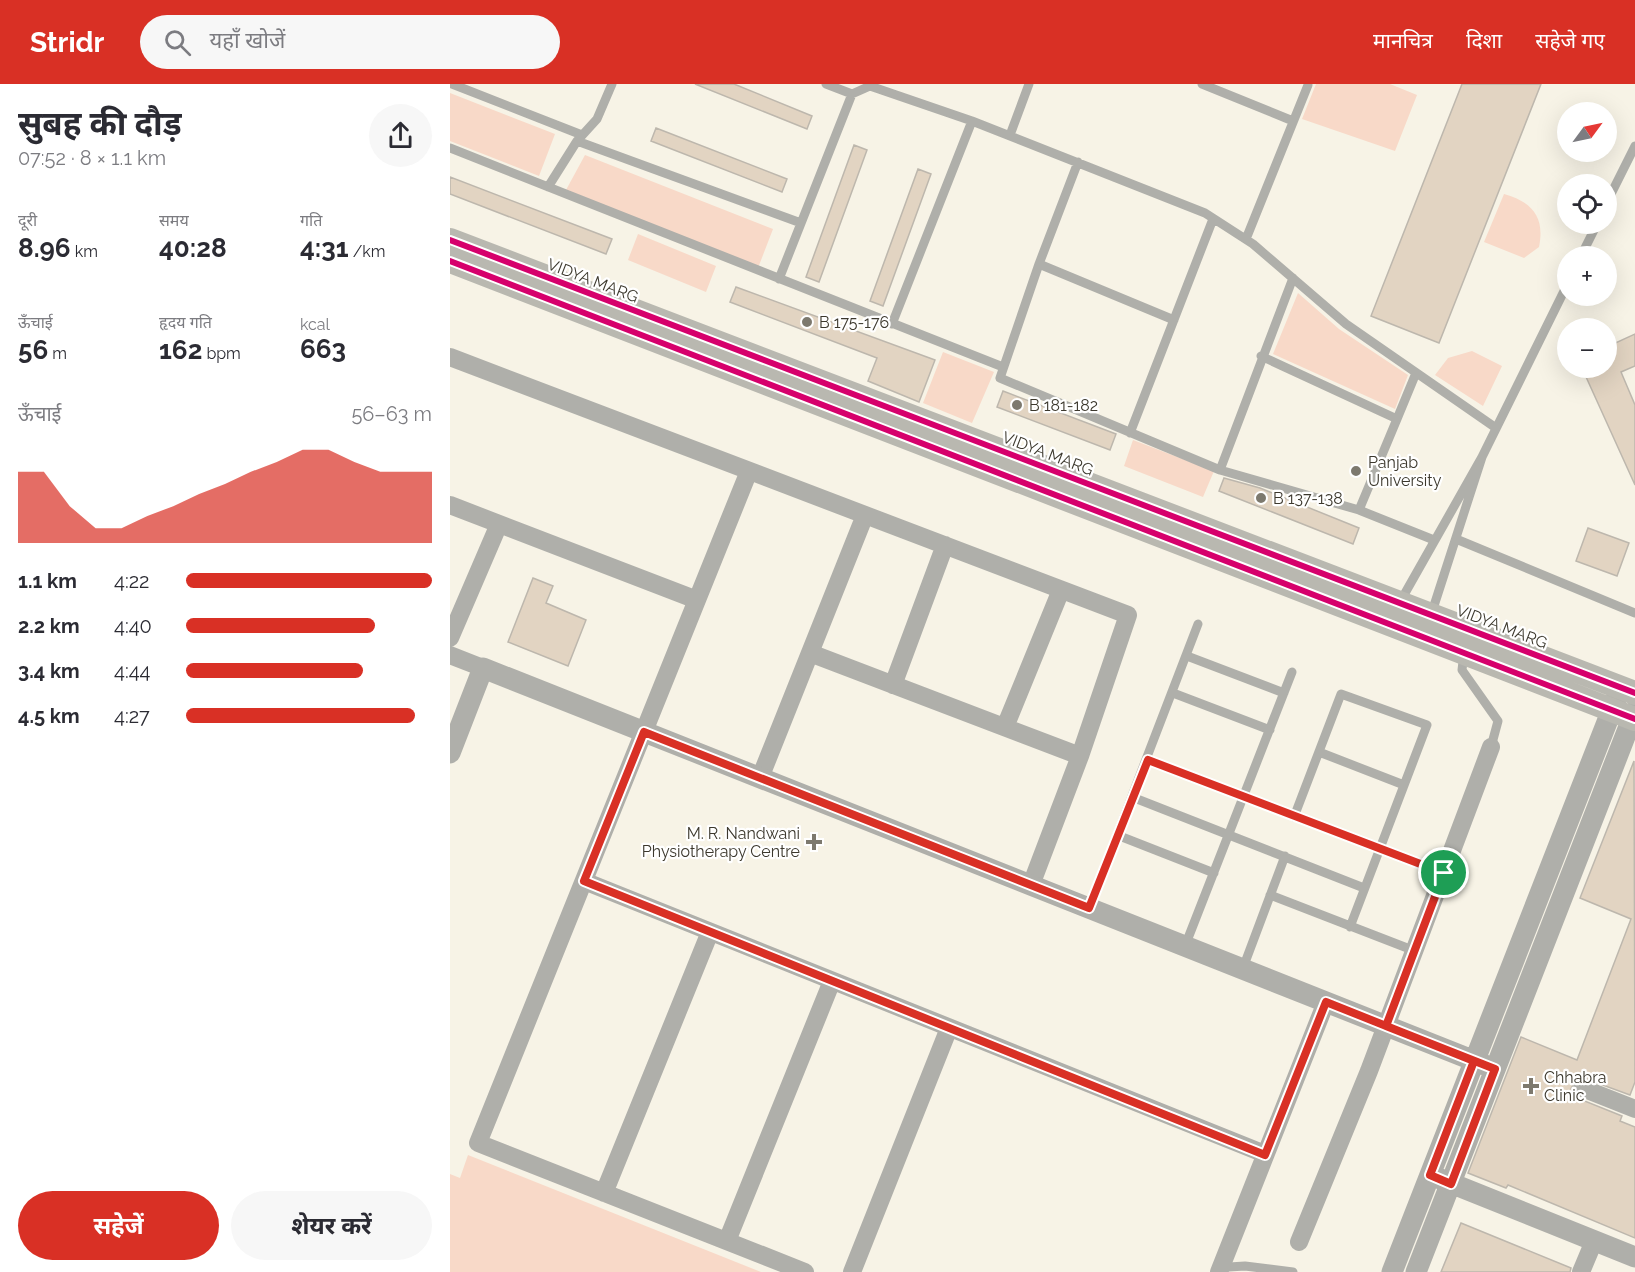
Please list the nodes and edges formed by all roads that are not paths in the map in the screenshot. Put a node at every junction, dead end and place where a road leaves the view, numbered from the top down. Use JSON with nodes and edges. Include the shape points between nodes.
{"nodes":[{"id":1,"x":452,"y":84,"type":"edge"},
{"id":2,"x":612,"y":84,"type":"edge"},
{"id":3,"x":826,"y":84,"type":"edge"},
{"id":4,"x":1029,"y":84,"type":"edge"},
{"id":5,"x":1202,"y":84,"type":"edge"},
{"id":6,"x":870,"y":85,"type":"edge"},
{"id":7,"x":1308,"y":85,"type":"edge"},
{"id":8,"x":852,"y":94,"type":"junction"},
{"id":9,"x":972,"y":121,"type":"junction"},
{"id":10,"x":1293,"y":121,"type":"junction"},
{"id":11,"x":1010,"y":135,"type":"junction"},
{"id":12,"x":580,"y":138,"type":"junction"},
{"id":13,"x":1635,"y":146,"type":"edge"},
{"id":14,"x":450,"y":148,"type":"edge"},
{"id":15,"x":1078,"y":162,"type":"junction"},
{"id":16,"x":1617,"y":182,"type":"edge"},
{"id":17,"x":548,"y":187,"type":"junction"},
{"id":18,"x":1214,"y":219,"type":"junction"},
{"id":19,"x":801,"y":223,"type":"junction"},
{"id":20,"x":1246,"y":239,"type":"junction"},
{"id":21,"x":450,"y":240,"type":"edge"},
{"id":22,"x":450,"y":261,"type":"edge"},
{"id":23,"x":1039,"y":264,"type":"junction"},
{"id":24,"x":1293,"y":278,"type":"junction"},
{"id":25,"x":779,"y":279,"type":"junction"},
{"id":26,"x":1557,"y":305,"type":"edge"},
{"id":27,"x":1174,"y":320,"type":"junction"},
{"id":28,"x":892,"y":324,"type":"junction"},
{"id":29,"x":1261,"y":356,"type":"junction"},
{"id":30,"x":450,"y":357,"type":"edge"},
{"id":31,"x":1003,"y":367,"type":"junction"},
{"id":32,"x":1416,"y":373,"type":"junction"},
{"id":33,"x":1397,"y":419,"type":"junction"},
{"id":34,"x":1496,"y":428,"type":"junction"},
{"id":35,"x":1130,"y":433,"type":"junction"},
{"id":36,"x":1482,"y":457,"type":"junction"},
{"id":37,"x":1220,"y":470,"type":"junction"},
{"id":38,"x":749,"y":471,"type":"junction"},
{"id":39,"x":450,"y":505,"type":"edge"},
{"id":40,"x":1359,"y":510,"type":"junction"},
{"id":41,"x":865,"y":515,"type":"junction"},
{"id":42,"x":499,"y":524,"type":"junction"},
{"id":43,"x":1456,"y":538,"type":"junction"},
{"id":44,"x":1434,"y":540,"type":"junction"},
{"id":45,"x":945,"y":545,"type":"junction"},
{"id":46,"x":1061,"y":590,"type":"junction"},
{"id":47,"x":697,"y":600,"type":"junction"},
{"id":48,"x":1400,"y":601,"type":"junction"},
{"id":49,"x":1635,"y":613,"type":"edge"},
{"id":50,"x":1420,"y":622,"type":"junction"},
{"id":51,"x":1198,"y":624,"type":"dead end"},
{"id":52,"x":450,"y":638,"type":"edge"},
{"id":53,"x":810,"y":653,"type":"junction"},
{"id":54,"x":1464,"y":653,"type":"junction"},
{"id":55,"x":450,"y":655,"type":"edge"},
{"id":56,"x":1187,"y":656,"type":"junction"},
{"id":57,"x":483,"y":668,"type":"junction"},
{"id":58,"x":1292,"y":672,"type":"dead end"},
{"id":59,"x":893,"y":685,"type":"junction"},
{"id":60,"x":1628,"y":690,"type":"edge"},
{"id":61,"x":1173,"y":693,"type":"junction"},
{"id":62,"x":1284,"y":693,"type":"junction"},
{"id":63,"x":1629,"y":714,"type":"edge"},
{"id":64,"x":1005,"y":727,"type":"junction"},
{"id":65,"x":1270,"y":730,"type":"junction"},
{"id":66,"x":644,"y":732,"type":"junction"},
{"id":67,"x":1491,"y":747,"type":"joint"},
{"id":68,"x":1319,"y":752,"type":"junction"},
{"id":69,"x":450,"y":753,"type":"edge"},
{"id":70,"x":1080,"y":756,"type":"junction"},
{"id":71,"x":1148,"y":760,"type":"junction"},
{"id":72,"x":760,"y":778,"type":"junction"},
{"id":73,"x":1404,"y":785,"type":"junction"},
{"id":74,"x":1243,"y":796,"type":"junction"},
{"id":75,"x":1132,"y":797,"type":"junction"},
{"id":76,"x":1294,"y":817,"type":"junction"},
{"id":77,"x":1229,"y":834,"type":"junction"},
{"id":78,"x":1117,"y":835,"type":"junction"},
{"id":79,"x":1379,"y":849,"type":"junction"},
{"id":80,"x":1285,"y":856,"type":"junction"},
{"id":81,"x":1214,"y":873,"type":"junction"},
{"id":82,"x":1444,"y":873,"type":"junction"},
{"id":83,"x":584,"y":881,"type":"junction"},
{"id":84,"x":1031,"y":885,"type":"junction"},
{"id":85,"x":1364,"y":888,"type":"junction"},
{"id":86,"x":1270,"y":895,"type":"junction"},
{"id":87,"x":1089,"y":908,"type":"junction"},
{"id":88,"x":1350,"y":927,"type":"junction"},
{"id":89,"x":710,"y":932,"type":"junction"},
{"id":90,"x":1185,"y":946,"type":"junction"},
{"id":91,"x":1414,"y":951,"type":"junction"},
{"id":92,"x":1242,"y":969,"type":"junction"},
{"id":93,"x":832,"y":981,"type":"junction"},
{"id":94,"x":1326,"y":1002,"type":"junction"},
{"id":95,"x":1386,"y":1026,"type":"junction"},
{"id":96,"x":949,"y":1028,"type":"junction"},
{"id":97,"x":1474,"y":1061,"type":"junction"},
{"id":98,"x":1495,"y":1069,"type":"junction"},
{"id":99,"x":1582,"y":1088,"type":"dead end"},
{"id":100,"x":1635,"y":1109,"type":"edge"},
{"id":101,"x":1265,"y":1155,"type":"junction"},
{"id":102,"x":1430,"y":1175,"type":"junction"},
{"id":103,"x":1451,"y":1184,"type":"junction"},
{"id":104,"x":604,"y":1193,"type":"junction"},
{"id":105,"x":727,"y":1241,"type":"junction"},
{"id":106,"x":1594,"y":1241,"type":"junction"},
{"id":107,"x":1299,"y":1242,"type":"dead end"},
{"id":108,"x":1635,"y":1257,"type":"edge"},
{"id":109,"x":1224,"y":1269,"type":"edge"},
{"id":110,"x":1290,"y":1271,"type":"edge"},
{"id":111,"x":804,"y":1272,"type":"edge"},
{"id":112,"x":852,"y":1272,"type":"edge"},
{"id":113,"x":1392,"y":1272,"type":"edge"},
{"id":114,"x":1416,"y":1272,"type":"edge"},
{"id":115,"x":1581,"y":1272,"type":"edge"}],
"edges":[{"from":1,"to":12,"type":"lane"},
{"from":2,"to":12,"type":"lane","via":[[597,119]]},
{"from":3,"to":8,"type":"lane"},
{"from":4,"to":11,"type":"lane"},
{"from":5,"to":10,"type":"lane"},
{"from":6,"to":8,"type":"lane"},
{"from":6,"to":9,"type":"lane"},
{"from":7,"to":10,"type":"lane"},
{"from":8,"to":19,"type":"lane"},
{"from":9,"to":11,"type":"lane"},
{"from":9,"to":28,"type":"lane"},
{"from":10,"to":20,"type":"lane"},
{"from":11,"to":15,"type":"lane"},
{"from":12,"to":17,"type":"lane"},
{"from":12,"to":19,"type":"lane"},
{"from":13,"to":16,"type":"lane"},
{"from":14,"to":17,"type":"lane"},
{"from":15,"to":18,"type":"lane"},
{"from":15,"to":23,"type":"lane"},
{"from":17,"to":25,"type":"lane"},
{"from":18,"to":20,"type":"lane"},
{"from":18,"to":27,"type":"lane"},
{"from":19,"to":25,"type":"lane"},
{"from":20,"to":24,"type":"lane"},
{"from":21,"to":48,"type":"main road","name":"VIDYA MARG"},
{"from":22,"to":50,"type":"main road","name":"VIDYA MARG"},
{"from":23,"to":27,"type":"lane"},
{"from":23,"to":31,"type":"lane"},
{"from":24,"to":29,"type":"lane"},
{"from":24,"to":32,"type":"lane","via":[[1346,324]]},
{"from":25,"to":28,"type":"lane"},
{"from":26,"to":34,"type":"lane"},
{"from":27,"to":35,"type":"lane"},
{"from":28,"to":31,"type":"lane"},
{"from":29,"to":33,"type":"lane"},
{"from":29,"to":37,"type":"lane"},
{"from":30,"to":38,"type":"street"},
{"from":31,"to":35,"type":"lane","via":[[1000,378]]},
{"from":32,"to":33,"type":"lane"},
{"from":32,"to":34,"type":"lane"},
{"from":33,"to":40,"type":"lane"},
{"from":34,"to":36,"type":"lane"},
{"from":35,"to":37,"type":"lane"},
{"from":36,"to":43,"type":"lane"},
{"from":36,"to":44,"type":"lane"},
{"from":37,"to":40,"type":"lane"},
{"from":38,"to":41,"type":"street"},
{"from":38,"to":47,"type":"street"},
{"from":39,"to":42,"type":"street"},
{"from":40,"to":44,"type":"lane"},
{"from":41,"to":45,"type":"street"},
{"from":41,"to":53,"type":"street"},
{"from":42,"to":47,"type":"street"},
{"from":42,"to":52,"type":"street"},
{"from":43,"to":49,"type":"lane"},
{"from":43,"to":50,"type":"lane"},
{"from":44,"to":48,"type":"lane"},
{"from":45,"to":46,"type":"street"},
{"from":45,"to":59,"type":"street"},
{"from":46,"to":64,"type":"street"},
{"from":46,"to":70,"type":"street","via":[[1128,615]]},
{"from":47,"to":66,"type":"street"},
{"from":48,"to":50,"type":"main road","name":"VIDYA MARG"},
{"from":50,"to":54,"type":"main road","name":"VIDYA MARG"},
{"from":50,"to":60,"type":"main road","name":"VIDYA MARG"},
{"from":51,"to":56,"type":"lane"},
{"from":53,"to":59,"type":"street"},
{"from":53,"to":72,"type":"street"},
{"from":54,"to":63,"type":"main road","name":"VIDYA MARG"},
{"from":54,"to":67,"type":"lane","via":[[1462,669],[1498,721]]},
{"from":55,"to":57,"type":"street"},
{"from":56,"to":61,"type":"lane"},
{"from":56,"to":62,"type":"lane"},
{"from":57,"to":66,"type":"street"},
{"from":57,"to":69,"type":"street"},
{"from":58,"to":62,"type":"lane"},
{"from":59,"to":64,"type":"street"},
{"from":60,"to":63,"type":"street"},
{"from":61,"to":65,"type":"lane"},
{"from":61,"to":71,"type":"lane"},
{"from":62,"to":65,"type":"lane"},
{"from":63,"to":97,"type":"street"},
{"from":63,"to":98,"type":"street"},
{"from":64,"to":70,"type":"street"},
{"from":65,"to":74,"type":"lane"},
{"from":66,"to":72,"type":"street"},
{"from":66,"to":83,"type":"street"},
{"from":67,"to":82,"type":"street"},
{"from":68,"to":73,"type":"lane"},
{"from":68,"to":73,"type":"lane","via":[[1341,694],[1427,725]]},
{"from":68,"to":76,"type":"lane"},
{"from":70,"to":84,"type":"street"},
{"from":71,"to":74,"type":"lane"},
{"from":71,"to":75,"type":"lane"},
{"from":72,"to":84,"type":"street"},
{"from":73,"to":79,"type":"lane"},
{"from":74,"to":76,"type":"lane"},
{"from":74,"to":77,"type":"lane"},
{"from":75,"to":77,"type":"lane"},
{"from":75,"to":78,"type":"lane"},
{"from":76,"to":79,"type":"lane"},
{"from":77,"to":80,"type":"lane"},
{"from":77,"to":81,"type":"lane"},
{"from":78,"to":81,"type":"lane"},
{"from":78,"to":87,"type":"lane"},
{"from":79,"to":82,"type":"lane"},
{"from":79,"to":85,"type":"lane"},
{"from":80,"to":85,"type":"lane"},
{"from":80,"to":86,"type":"lane"},
{"from":81,"to":90,"type":"lane"},
{"from":82,"to":91,"type":"street"},
{"from":83,"to":89,"type":"street"},
{"from":83,"to":104,"type":"street","via":[[478,1143]]},
{"from":84,"to":87,"type":"street"},
{"from":85,"to":88,"type":"lane"},
{"from":86,"to":88,"type":"lane"},
{"from":86,"to":92,"type":"lane"},
{"from":87,"to":90,"type":"street"},
{"from":88,"to":91,"type":"lane"},
{"from":89,"to":93,"type":"street"},
{"from":89,"to":104,"type":"street"},
{"from":90,"to":92,"type":"street"},
{"from":91,"to":95,"type":"street"},
{"from":92,"to":94,"type":"street"},
{"from":93,"to":96,"type":"street"},
{"from":93,"to":105,"type":"street"},
{"from":94,"to":95,"type":"street"},
{"from":94,"to":101,"type":"street"},
{"from":95,"to":97,"type":"street"},
{"from":95,"to":107,"type":"street"},
{"from":96,"to":101,"type":"street"},
{"from":96,"to":112,"type":"street"},
{"from":97,"to":98,"type":"street"},
{"from":97,"to":102,"type":"street"},
{"from":98,"to":103,"type":"street"},
{"from":99,"to":100,"type":"street"},
{"from":101,"to":109,"type":"street"},
{"from":102,"to":103,"type":"street"},
{"from":102,"to":113,"type":"street"},
{"from":103,"to":106,"type":"street"},
{"from":103,"to":114,"type":"street"},
{"from":104,"to":105,"type":"street"},
{"from":105,"to":111,"type":"street"},
{"from":106,"to":108,"type":"street"},
{"from":106,"to":115,"type":"street"},
{"from":109,"to":110,"type":"lane","via":[[1245,1266]]}]}
